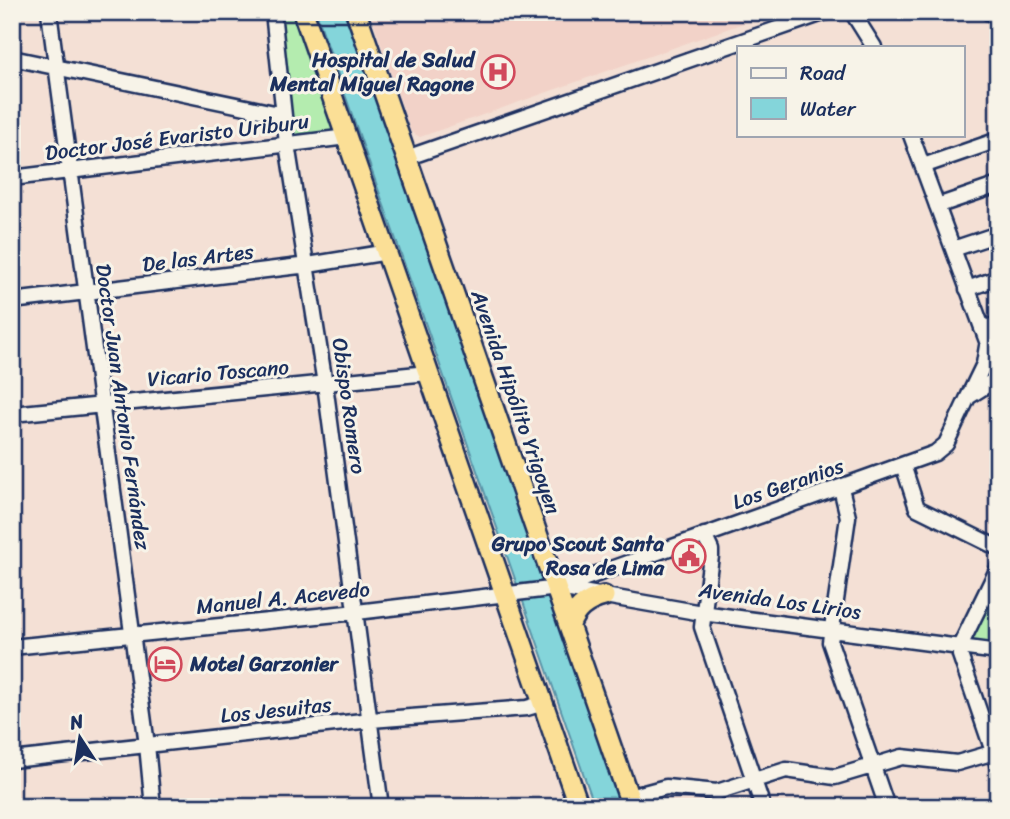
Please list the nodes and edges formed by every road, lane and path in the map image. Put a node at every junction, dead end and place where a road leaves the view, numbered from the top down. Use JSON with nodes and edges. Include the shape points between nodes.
{"nodes":[{"id":1,"x":49,"y":12,"type":"edge"},
{"id":2,"x":273,"y":12,"type":"edge"},
{"id":3,"x":303,"y":12,"type":"edge"},
{"id":4,"x":356,"y":12,"type":"edge"},
{"id":5,"x":826,"y":12,"type":"edge"},
{"id":6,"x":852,"y":12,"type":"edge"},
{"id":7,"x":988,"y":12,"type":"edge"},
{"id":8,"x":998,"y":17,"type":"edge"},
{"id":9,"x":873,"y":46,"type":"edge"},
{"id":10,"x":12,"y":58,"type":"edge"},
{"id":11,"x":56,"y":68,"type":"junction"},
{"id":12,"x":284,"y":115,"type":"junction"},
{"id":13,"x":911,"y":136,"type":"edge"},
{"id":14,"x":346,"y":137,"type":"junction"},
{"id":15,"x":998,"y":140,"type":"edge"},
{"id":16,"x":287,"y":144,"type":"junction"},
{"id":17,"x":406,"y":158,"type":"junction"},
{"id":18,"x":923,"y":166,"type":"junction"},
{"id":19,"x":70,"y":172,"type":"junction"},
{"id":20,"x":12,"y":178,"type":"edge"},
{"id":21,"x":998,"y":185,"type":"edge"},
{"id":22,"x":937,"y":206,"type":"junction"},
{"id":23,"x":998,"y":234,"type":"edge"},
{"id":24,"x":953,"y":249,"type":"junction"},
{"id":25,"x":388,"y":252,"type":"junction"},
{"id":26,"x":308,"y":265,"type":"junction"},
{"id":27,"x":998,"y":278,"type":"edge"},
{"id":28,"x":967,"y":289,"type":"junction"},
{"id":29,"x":86,"y":292,"type":"junction"},
{"id":30,"x":12,"y":301,"type":"edge"},
{"id":31,"x":998,"y":324,"type":"edge"},
{"id":32,"x":982,"y":330,"type":"junction"},
{"id":33,"x":988,"y":344,"type":"junction"},
{"id":34,"x":998,"y":371,"type":"edge"},
{"id":35,"x":428,"y":373,"type":"junction"},
{"id":36,"x":998,"y":378,"type":"edge"},
{"id":37,"x":325,"y":384,"type":"junction"},
{"id":38,"x":968,"y":397,"type":"junction"},
{"id":39,"x":102,"y":405,"type":"junction"},
{"id":40,"x":12,"y":414,"type":"edge"},
{"id":41,"x":903,"y":465,"type":"junction"},
{"id":42,"x":841,"y":488,"type":"junction"},
{"id":43,"x":704,"y":536,"type":"junction"},
{"id":44,"x":998,"y":548,"type":"edge"},
{"id":45,"x":998,"y":568,"type":"edge"},
{"id":46,"x":558,"y":588,"type":"junction"},
{"id":47,"x":507,"y":595,"type":"junction"},
{"id":48,"x":604,"y":596,"type":"junction"},
{"id":49,"x":357,"y":612,"type":"junction"},
{"id":50,"x":702,"y":613,"type":"junction"},
{"id":51,"x":570,"y":625,"type":"junction"},
{"id":52,"x":831,"y":629,"type":"junction"},
{"id":53,"x":132,"y":634,"type":"junction"},
{"id":54,"x":12,"y":647,"type":"edge"},
{"id":55,"x":961,"y":647,"type":"junction"},
{"id":56,"x":998,"y":652,"type":"edge"},
{"id":57,"x":544,"y":703,"type":"junction"},
{"id":58,"x":371,"y":720,"type":"junction"},
{"id":59,"x":147,"y":745,"type":"junction"},
{"id":60,"x":996,"y":758,"type":"edge"},
{"id":61,"x":12,"y":760,"type":"edge"},
{"id":62,"x":872,"y":766,"type":"junction"},
{"id":63,"x":754,"y":780,"type":"junction"},
{"id":64,"x":631,"y":802,"type":"edge"},
{"id":65,"x":153,"y":807,"type":"edge"},
{"id":66,"x":381,"y":807,"type":"edge"},
{"id":67,"x":579,"y":807,"type":"edge"},
{"id":68,"x":763,"y":807,"type":"edge"},
{"id":69,"x":887,"y":807,"type":"edge"}],
"edges":[{"from":1,"to":11,"type":"street","name":"Doctor Juan Antonio Fernández"},
{"from":2,"to":12,"type":"street","name":"Obispo Romero"},
{"from":3,"to":14,"type":"highway"},
{"from":4,"to":17,"type":"highway","name":"Avenida Hipólito Yrigoyen"},
{"from":5,"to":17,"type":"street"},
{"from":6,"to":9,"type":"street"},
{"from":7,"to":8,"type":"street"},
{"from":10,"to":11,"type":"street"},
{"from":11,"to":12,"type":"street"},
{"from":11,"to":19,"type":"street","name":"Doctor Juan Antonio Fernández"},
{"from":12,"to":16,"type":"street","name":"Obispo Romero"},
{"from":13,"to":18,"type":"street"},
{"from":14,"to":16,"type":"street","name":"Doctor José Evaristo Uriburu"},
{"from":14,"to":25,"type":"highway"},
{"from":15,"to":18,"type":"street"},
{"from":16,"to":19,"type":"street","name":"Doctor José Evaristo Uriburu"},
{"from":16,"to":26,"type":"street","name":"Obispo Romero"},
{"from":17,"to":46,"type":"highway","name":"Avenida Hipólito Yrigoyen"},
{"from":18,"to":22,"type":"street"},
{"from":19,"to":20,"type":"street","name":"Doctor José Evaristo Uriburu"},
{"from":19,"to":29,"type":"street","name":"Doctor Juan Antonio Fernández"},
{"from":21,"to":22,"type":"street"},
{"from":22,"to":24,"type":"street"},
{"from":23,"to":24,"type":"street"},
{"from":24,"to":28,"type":"street"},
{"from":25,"to":26,"type":"street","name":"De las Artes"},
{"from":25,"to":35,"type":"highway"},
{"from":26,"to":29,"type":"street","name":"De las Artes"},
{"from":26,"to":37,"type":"street","name":"Obispo Romero"},
{"from":27,"to":28,"type":"street"},
{"from":28,"to":32,"type":"street"},
{"from":29,"to":30,"type":"street","name":"De las Artes"},
{"from":29,"to":39,"type":"street","name":"Doctor Juan Antonio Fernández"},
{"from":31,"to":32,"type":"street"},
{"from":32,"to":33,"type":"street"},
{"from":33,"to":34,"type":"street"},
{"from":33,"to":38,"type":"street","name":"Los Geranios"},
{"from":35,"to":37,"type":"street","name":"Vicario Toscano"},
{"from":35,"to":47,"type":"highway"},
{"from":36,"to":38,"type":"street"},
{"from":37,"to":39,"type":"street","name":"Vicario Toscano"},
{"from":37,"to":49,"type":"street","name":"Obispo Romero"},
{"from":38,"to":41,"type":"street","name":"Los Geranios","via":[[942,449]]},
{"from":39,"to":40,"type":"street","name":"Vicario Toscano"},
{"from":39,"to":53,"type":"street","name":"Doctor Juan Antonio Fernández"},
{"from":41,"to":42,"type":"street","name":"Los Geranios"},
{"from":41,"to":44,"type":"street","via":[[917,508]]},
{"from":42,"to":43,"type":"street","name":"Los Geranios"},
{"from":42,"to":52,"type":"street","via":[[848,517]]},
{"from":43,"to":46,"type":"street","name":"Los Geranios"},
{"from":43,"to":50,"type":"street","via":[[711,556]]},
{"from":45,"to":55,"type":"street"},
{"from":46,"to":47,"type":"street","name":"Manuel A. Acevedo"},
{"from":46,"to":48,"type":"street","name":"Avenida Los Lirios"},
{"from":46,"to":51,"type":"highway","name":"Avenida Hipólito Yrigoyen"},
{"from":47,"to":49,"type":"street","name":"Manuel A. Acevedo"},
{"from":47,"to":57,"type":"highway"},
{"from":48,"to":50,"type":"street","name":"Avenida Los Lirios"},
{"from":48,"to":51,"type":"highway","via":[[579,609]]},
{"from":49,"to":53,"type":"street","name":"Manuel A. Acevedo"},
{"from":49,"to":58,"type":"street","name":"Obispo Romero"},
{"from":50,"to":52,"type":"street","name":"Avenida Los Lirios"},
{"from":50,"to":63,"type":"street","via":[[702,627]]},
{"from":51,"to":64,"type":"highway","name":"Avenida Hipólito Yrigoyen"},
{"from":52,"to":55,"type":"street","name":"Avenida Los Lirios"},
{"from":52,"to":62,"type":"street","via":[[830,642]]},
{"from":53,"to":54,"type":"street","name":"Manuel A. Acevedo"},
{"from":53,"to":59,"type":"street","name":"Doctor Juan Antonio Fernández"},
{"from":55,"to":56,"type":"street","name":"Avenida Los Lirios"},
{"from":55,"to":60,"type":"street","via":[[960,659]]},
{"from":57,"to":58,"type":"street","name":"Los Jesuitas"},
{"from":57,"to":67,"type":"highway"},
{"from":58,"to":59,"type":"street","name":"Los Jesuitas"},
{"from":58,"to":66,"type":"street","name":"Obispo Romero"},
{"from":59,"to":61,"type":"street","name":"Los Jesuitas"},
{"from":59,"to":65,"type":"street","name":"Doctor Juan Antonio Fernández"},
{"from":60,"to":62,"type":"street","via":[[957,762],[902,757]]},
{"from":62,"to":63,"type":"street","via":[[835,777],[786,770]]},
{"from":62,"to":69,"type":"street"},
{"from":63,"to":64,"type":"street","via":[[717,792],[666,787]]},
{"from":63,"to":68,"type":"street"}]}
